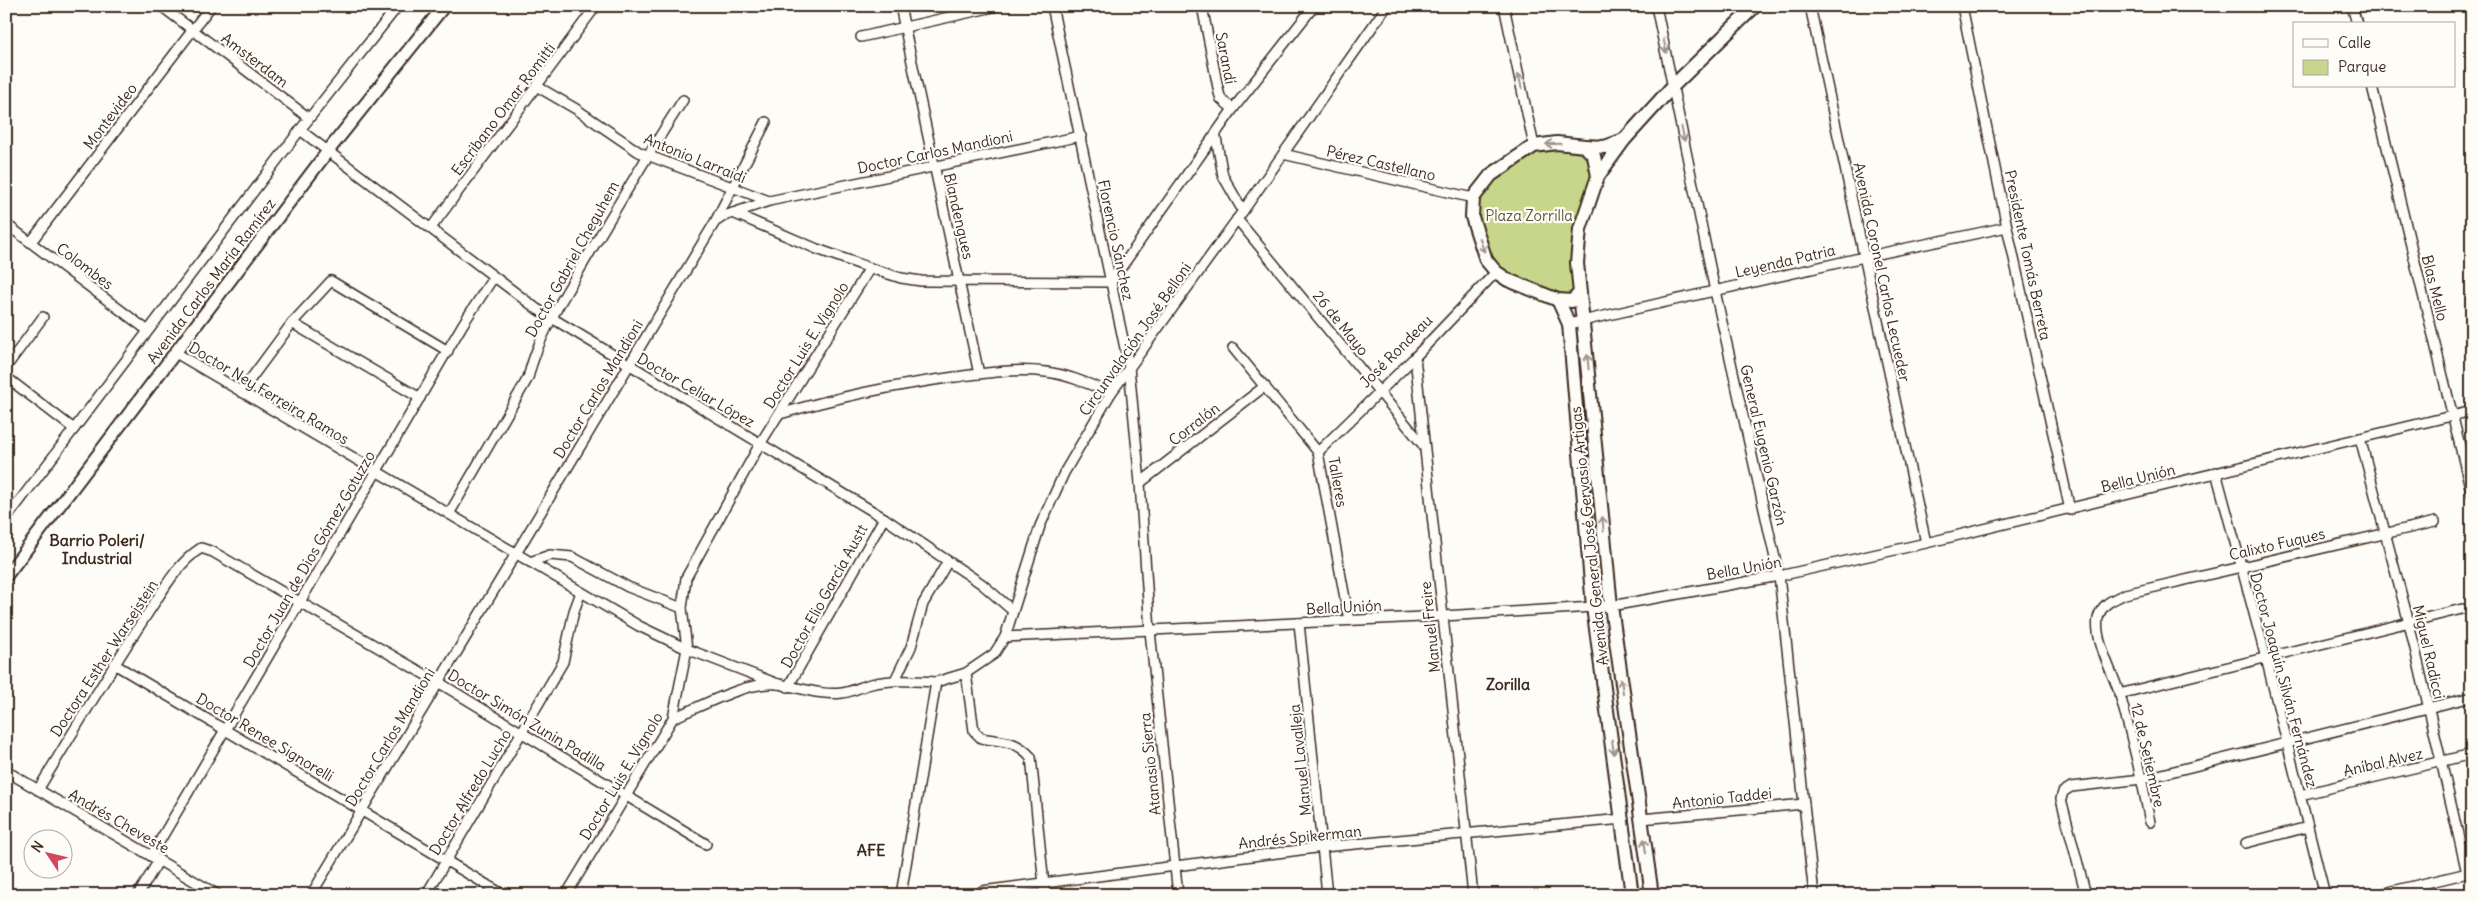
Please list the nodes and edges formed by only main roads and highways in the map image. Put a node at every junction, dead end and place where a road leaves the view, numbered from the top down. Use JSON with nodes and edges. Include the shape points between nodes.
{"nodes":[{"id":1,"x":1755,"y":6,"type":"edge"},
{"id":2,"x":1624,"y":140,"type":"junction"},
{"id":3,"x":1585,"y":146,"type":"junction"},
{"id":4,"x":1598,"y":176,"type":"junction"},
{"id":5,"x":1580,"y":293,"type":"junction"},
{"id":6,"x":1558,"y":300,"type":"junction"},
{"id":7,"x":1632,"y":895,"type":"edge"},
{"id":8,"x":1652,"y":895,"type":"edge"}],
"edges":[{"from":1,"to":2,"type":"main road","via":[[1673,86]]},
{"from":2,"to":3,"type":"main road","via":[[1605,148]]},
{"from":2,"to":4,"type":"main road"},
{"from":3,"to":4,"type":"main road","via":[[1594,156]]},
{"from":3,"to":6,"type":"main road","one_way":true,"via":[[1557,143],[1534,146],[1491,175],[1473,198],[1472,217],[1486,260],[1508,280]]},
{"from":4,"to":5,"type":"main road","name":"Avenida General José Gervasio Artigas","via":[[1580,229],[1577,264]]},
{"from":5,"to":6,"type":"main road","via":[[1572,301]]},
{"from":8,"to":5,"type":"main road","name":"Avenida General José Gervasio Artigas","one_way":true,"via":[[1611,606]]},
{"from":6,"to":7,"type":"main road","name":"Avenida General José Gervasio Artigas","one_way":true,"via":[[1569,324],[1593,607]]}]}
